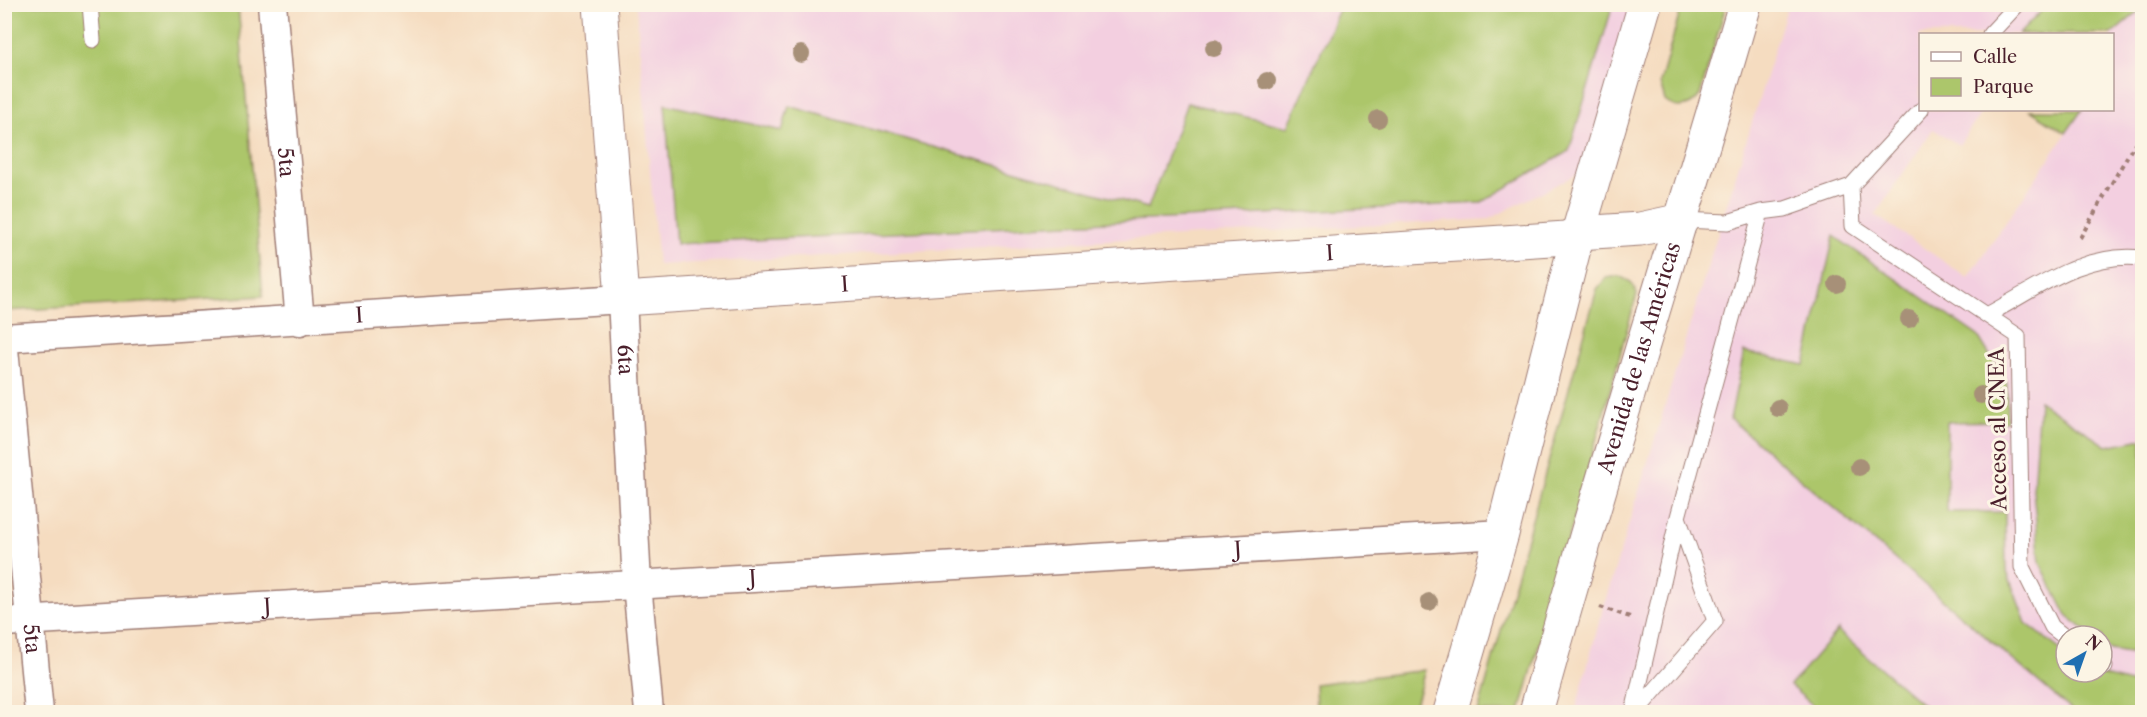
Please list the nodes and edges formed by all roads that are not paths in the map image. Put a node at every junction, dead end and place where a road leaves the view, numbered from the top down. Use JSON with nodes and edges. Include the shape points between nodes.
{"nodes":[{"id":1,"x":90,"y":4,"type":"edge"},
{"id":2,"x":272,"y":4,"type":"edge"},
{"id":3,"x":600,"y":4,"type":"edge"},
{"id":4,"x":1645,"y":4,"type":"edge"},
{"id":5,"x":1745,"y":4,"type":"edge"},
{"id":6,"x":2018,"y":4,"type":"edge"},
{"id":7,"x":1991,"y":33,"type":"edge"},
{"id":8,"x":93,"y":40,"type":"dead end"},
{"id":9,"x":1920,"y":111,"type":"edge"},
{"id":10,"x":1851,"y":186,"type":"junction"},
{"id":11,"x":1761,"y":212,"type":"junction"},
{"id":12,"x":1682,"y":220,"type":"junction"},
{"id":13,"x":1578,"y":233,"type":"junction"},
{"id":14,"x":2142,"y":258,"type":"edge"},
{"id":15,"x":622,"y":299,"type":"junction"},
{"id":16,"x":1987,"y":315,"type":"junction"},
{"id":17,"x":300,"y":321,"type":"junction"},
{"id":18,"x":4,"y":338,"type":"edge"},
{"id":19,"x":4,"y":349,"type":"edge"},
{"id":20,"x":1678,"y":517,"type":"junction"},
{"id":21,"x":1502,"y":534,"type":"junction"},
{"id":22,"x":637,"y":584,"type":"junction"},
{"id":23,"x":18,"y":621,"type":"edge"},
{"id":24,"x":2054,"y":629,"type":"edge"},
{"id":25,"x":39,"y":712,"type":"edge"},
{"id":26,"x":649,"y":712,"type":"edge"},
{"id":27,"x":1450,"y":712,"type":"edge"},
{"id":28,"x":1536,"y":712,"type":"edge"},
{"id":29,"x":1635,"y":712,"type":"edge"}],
"edges":[{"from":1,"to":8,"type":"lane"},
{"from":2,"to":17,"type":"street","name":"5ta"},
{"from":3,"to":15,"type":"main road","name":"6ta"},
{"from":4,"to":13,"type":"main road"},
{"from":5,"to":12,"type":"main road","name":"Avenida de las Américas"},
{"from":6,"to":7,"type":"lane"},
{"from":9,"to":10,"type":"lane"},
{"from":10,"to":11,"type":"lane","via":[[1785,209]]},
{"from":10,"to":16,"type":"lane","name":"Acceso al CNEA","via":[[1853,226]]},
{"from":11,"to":12,"type":"lane","via":[[1728,222]]},
{"from":11,"to":20,"type":"lane"},
{"from":12,"to":13,"type":"main road","name":"I","via":[[1640,229]]},
{"from":12,"to":28,"type":"main road","name":"Avenida de las Américas","via":[[1583,540]]},
{"from":13,"to":15,"type":"main road","name":"I","via":[[1566,238]]},
{"from":13,"to":21,"type":"main road"},
{"from":14,"to":16,"type":"lane","via":[[2098,259],[2061,273]]},
{"from":15,"to":17,"type":"street","name":"I"},
{"from":15,"to":22,"type":"street","name":"6ta"},
{"from":16,"to":24,"type":"lane","name":"Acceso al CNEA","via":[[2018,336],[2022,567]]},
{"from":17,"to":18,"type":"street","name":"I"},
{"from":19,"to":23,"type":"street","name":"5ta"},
{"from":20,"to":29,"type":"lane"},
{"from":20,"to":29,"type":"lane","via":[[1714,621]]},
{"from":21,"to":22,"type":"street","name":"J"},
{"from":21,"to":27,"type":"main road"},
{"from":22,"to":23,"type":"street","name":"J"},
{"from":22,"to":26,"type":"street","name":"6ta"},
{"from":23,"to":25,"type":"street","name":"5ta"}]}
